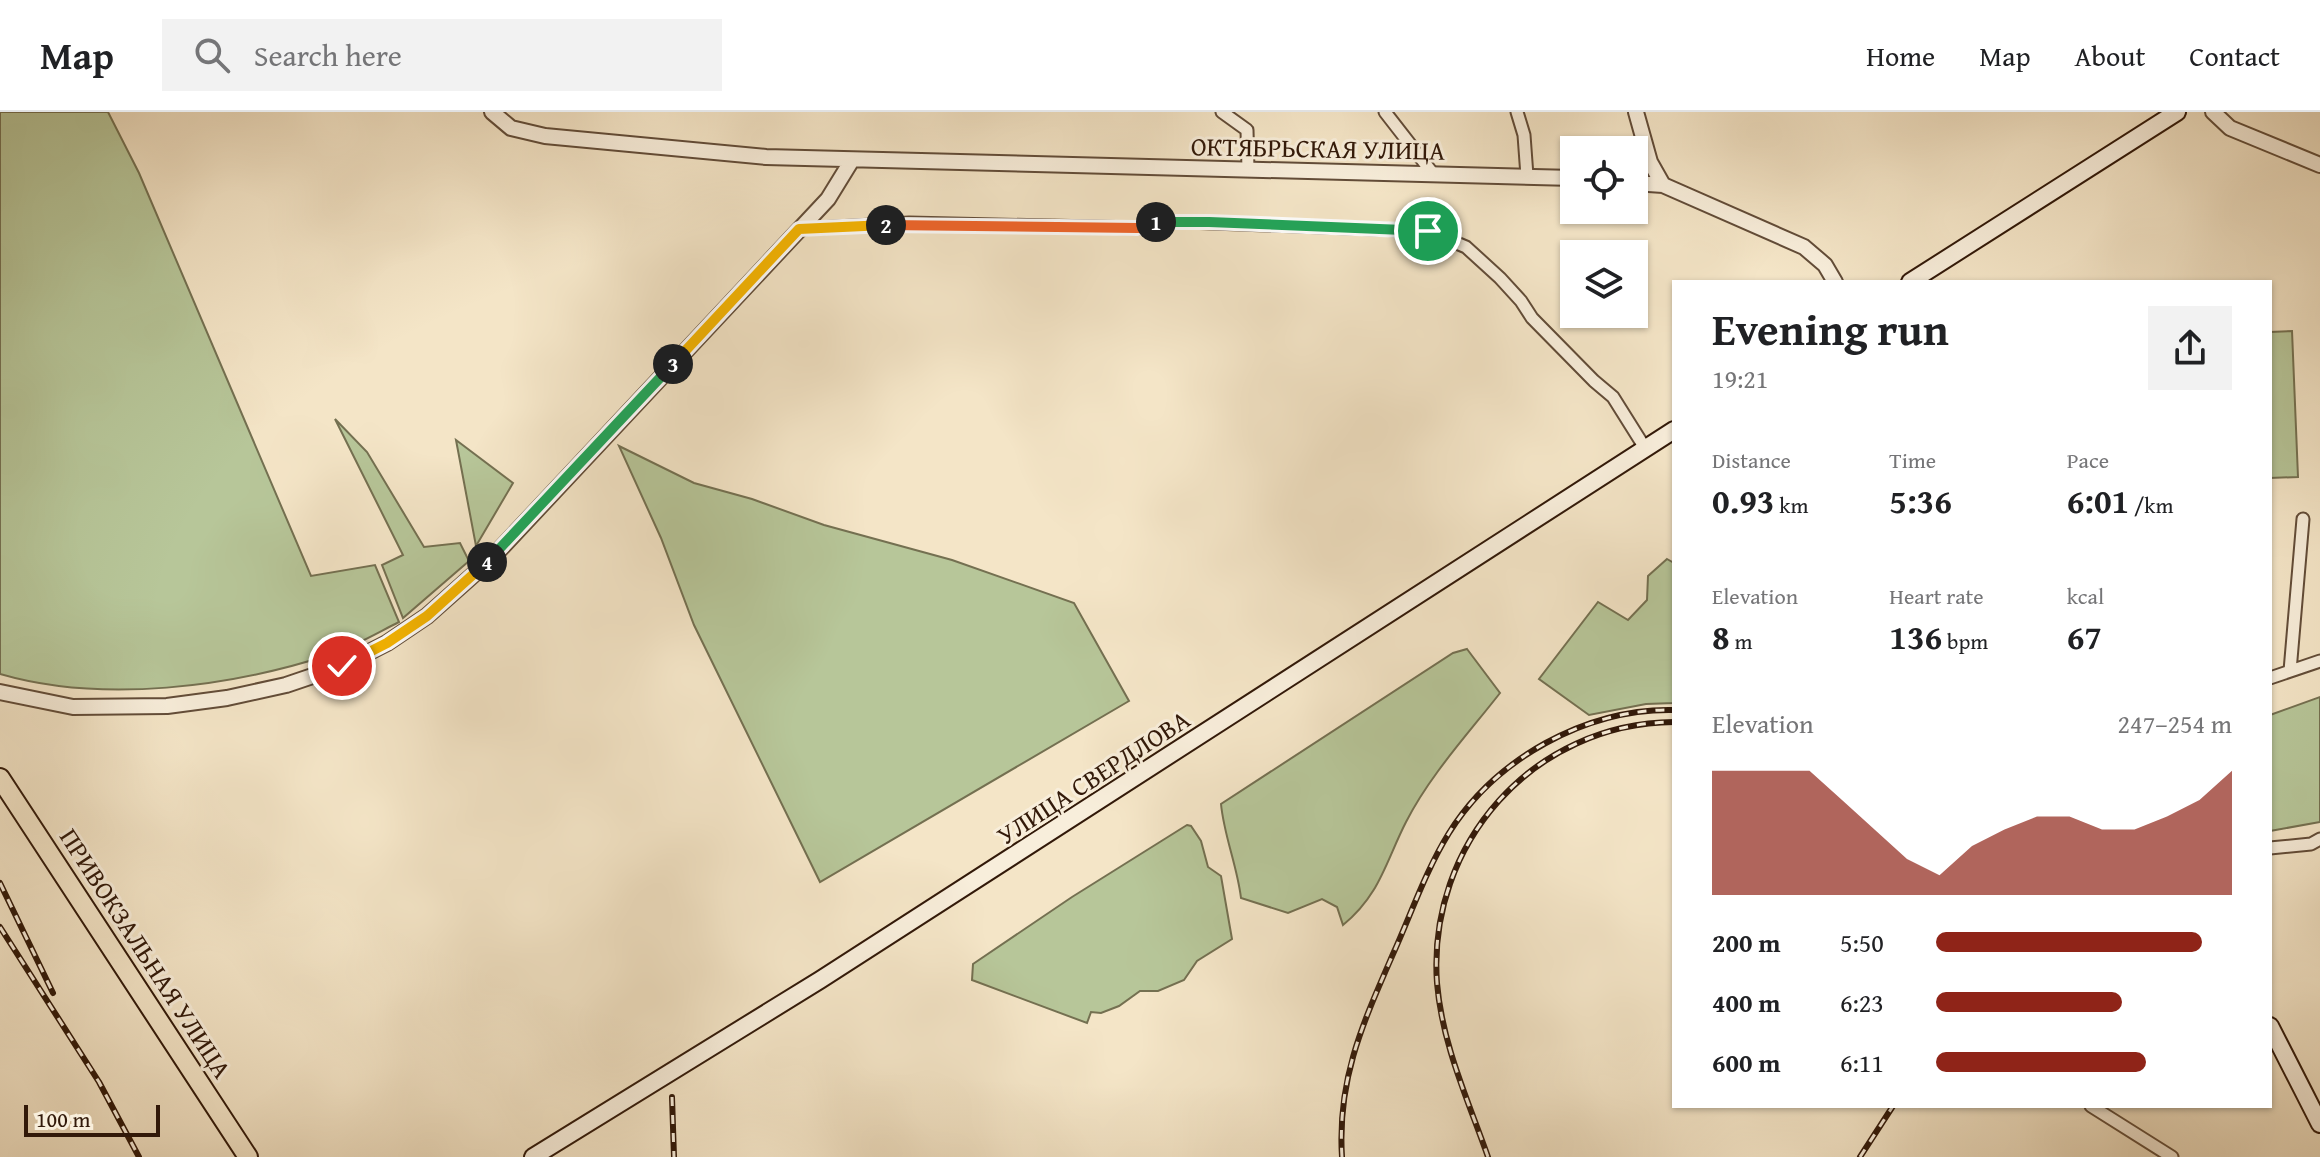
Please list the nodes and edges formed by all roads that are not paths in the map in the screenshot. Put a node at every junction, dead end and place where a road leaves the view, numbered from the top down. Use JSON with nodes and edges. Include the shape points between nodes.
{"nodes":[{"id":1,"x":1222,"y":112,"type":"edge"},
{"id":2,"x":1385,"y":112,"type":"edge"},
{"id":3,"x":1517,"y":112,"type":"edge"},
{"id":4,"x":1636,"y":112,"type":"edge"},
{"id":5,"x":2177,"y":112,"type":"edge"},
{"id":6,"x":2213,"y":112,"type":"edge"},
{"id":7,"x":492,"y":113,"type":"edge"},
{"id":8,"x":852,"y":160,"type":"junction"},
{"id":9,"x":2320,"y":165,"type":"edge"},
{"id":10,"x":1248,"y":170,"type":"junction"},
{"id":11,"x":1434,"y":175,"type":"junction"},
{"id":12,"x":1527,"y":176,"type":"junction"},
{"id":13,"x":1560,"y":177,"type":"edge"},
{"id":14,"x":1648,"y":184,"type":"edge"},
{"id":15,"x":1663,"y":185,"type":"junction"},
{"id":16,"x":799,"y":229,"type":"junction"},
{"id":17,"x":1936,"y":266,"type":"junction"},
{"id":18,"x":1834,"y":280,"type":"edge"},
{"id":19,"x":1913,"y":280,"type":"edge"},
{"id":20,"x":1945,"y":280,"type":"edge"},
{"id":21,"x":1672,"y":431,"type":"edge"},
{"id":22,"x":1645,"y":448,"type":"junction"},
{"id":23,"x":2303,"y":519,"type":"dead end"},
{"id":24,"x":2320,"y":661,"type":"edge"},
{"id":25,"x":2290,"y":671,"type":"junction"},
{"id":26,"x":2272,"y":677,"type":"edge"},
{"id":27,"x":0,"y":692,"type":"edge"},
{"id":28,"x":0,"y":778,"type":"edge"},
{"id":29,"x":2317,"y":843,"type":"edge"},
{"id":30,"x":2272,"y":848,"type":"edge"},
{"id":31,"x":2272,"y":1030,"type":"edge"},
{"id":32,"x":2094,"y":1108,"type":"edge"},
{"id":33,"x":2320,"y":1124,"type":"edge"},
{"id":34,"x":248,"y":1157,"type":"edge"},
{"id":35,"x":533,"y":1157,"type":"edge"},
{"id":36,"x":2172,"y":1157,"type":"edge"}],
"edges":[{"from":1,"to":10,"type":"street","via":[[1247,130]]},
{"from":2,"to":11,"type":"street"},
{"from":3,"to":12,"type":"street"},
{"from":4,"to":15,"type":"street","via":[[1650,162]]},
{"from":5,"to":17,"type":"main road"},
{"from":6,"to":9,"type":"street","via":[[2230,128]]},
{"from":7,"to":8,"type":"street","name":"ОКТЯБРЬСКАЯ УЛИЦА","via":[[511,128],[545,136]]},
{"from":8,"to":10,"type":"street","name":"ОКТЯБРЬСКАЯ УЛИЦА"},
{"from":8,"to":16,"type":"street","via":[[828,199]]},
{"from":10,"to":11,"type":"street","name":"ОКТЯБРЬСКАЯ УЛИЦА"},
{"from":11,"to":12,"type":"street","name":"ОКТЯБРЬСКАЯ УЛИЦА"},
{"from":12,"to":13,"type":"street","name":"ОКТЯБРЬСКАЯ УЛИЦА"},
{"from":14,"to":15,"type":"street"},
{"from":15,"to":18,"type":"street","via":[[1804,247]]},
{"from":16,"to":22,"type":"street","via":[[909,223],[1138,228],[1160,221],[1428,231],[1466,247],[1500,278],[1532,318],[1613,397]]},
{"from":16,"to":27,"type":"street","via":[[490,560],[427,616],[387,643],[286,685],[167,706],[73,707]]},
{"from":17,"to":19,"type":"main road"},
{"from":17,"to":20,"type":"main road"},
{"from":21,"to":22,"type":"main road","name":"УЛИЦА СВЕРДЛОВА"},
{"from":22,"to":35,"type":"main road","name":"УЛИЦА СВЕРДЛОВА","via":[[834,972]]},
{"from":23,"to":25,"type":"street"},
{"from":24,"to":25,"type":"street"},
{"from":25,"to":26,"type":"street"},
{"from":28,"to":34,"type":"main road","name":"ПРИВОКЗАЛЬНАЯ УЛИЦА"},
{"from":29,"to":30,"type":"street"},
{"from":31,"to":33,"type":"main road"},
{"from":32,"to":36,"type":"street"}]}
